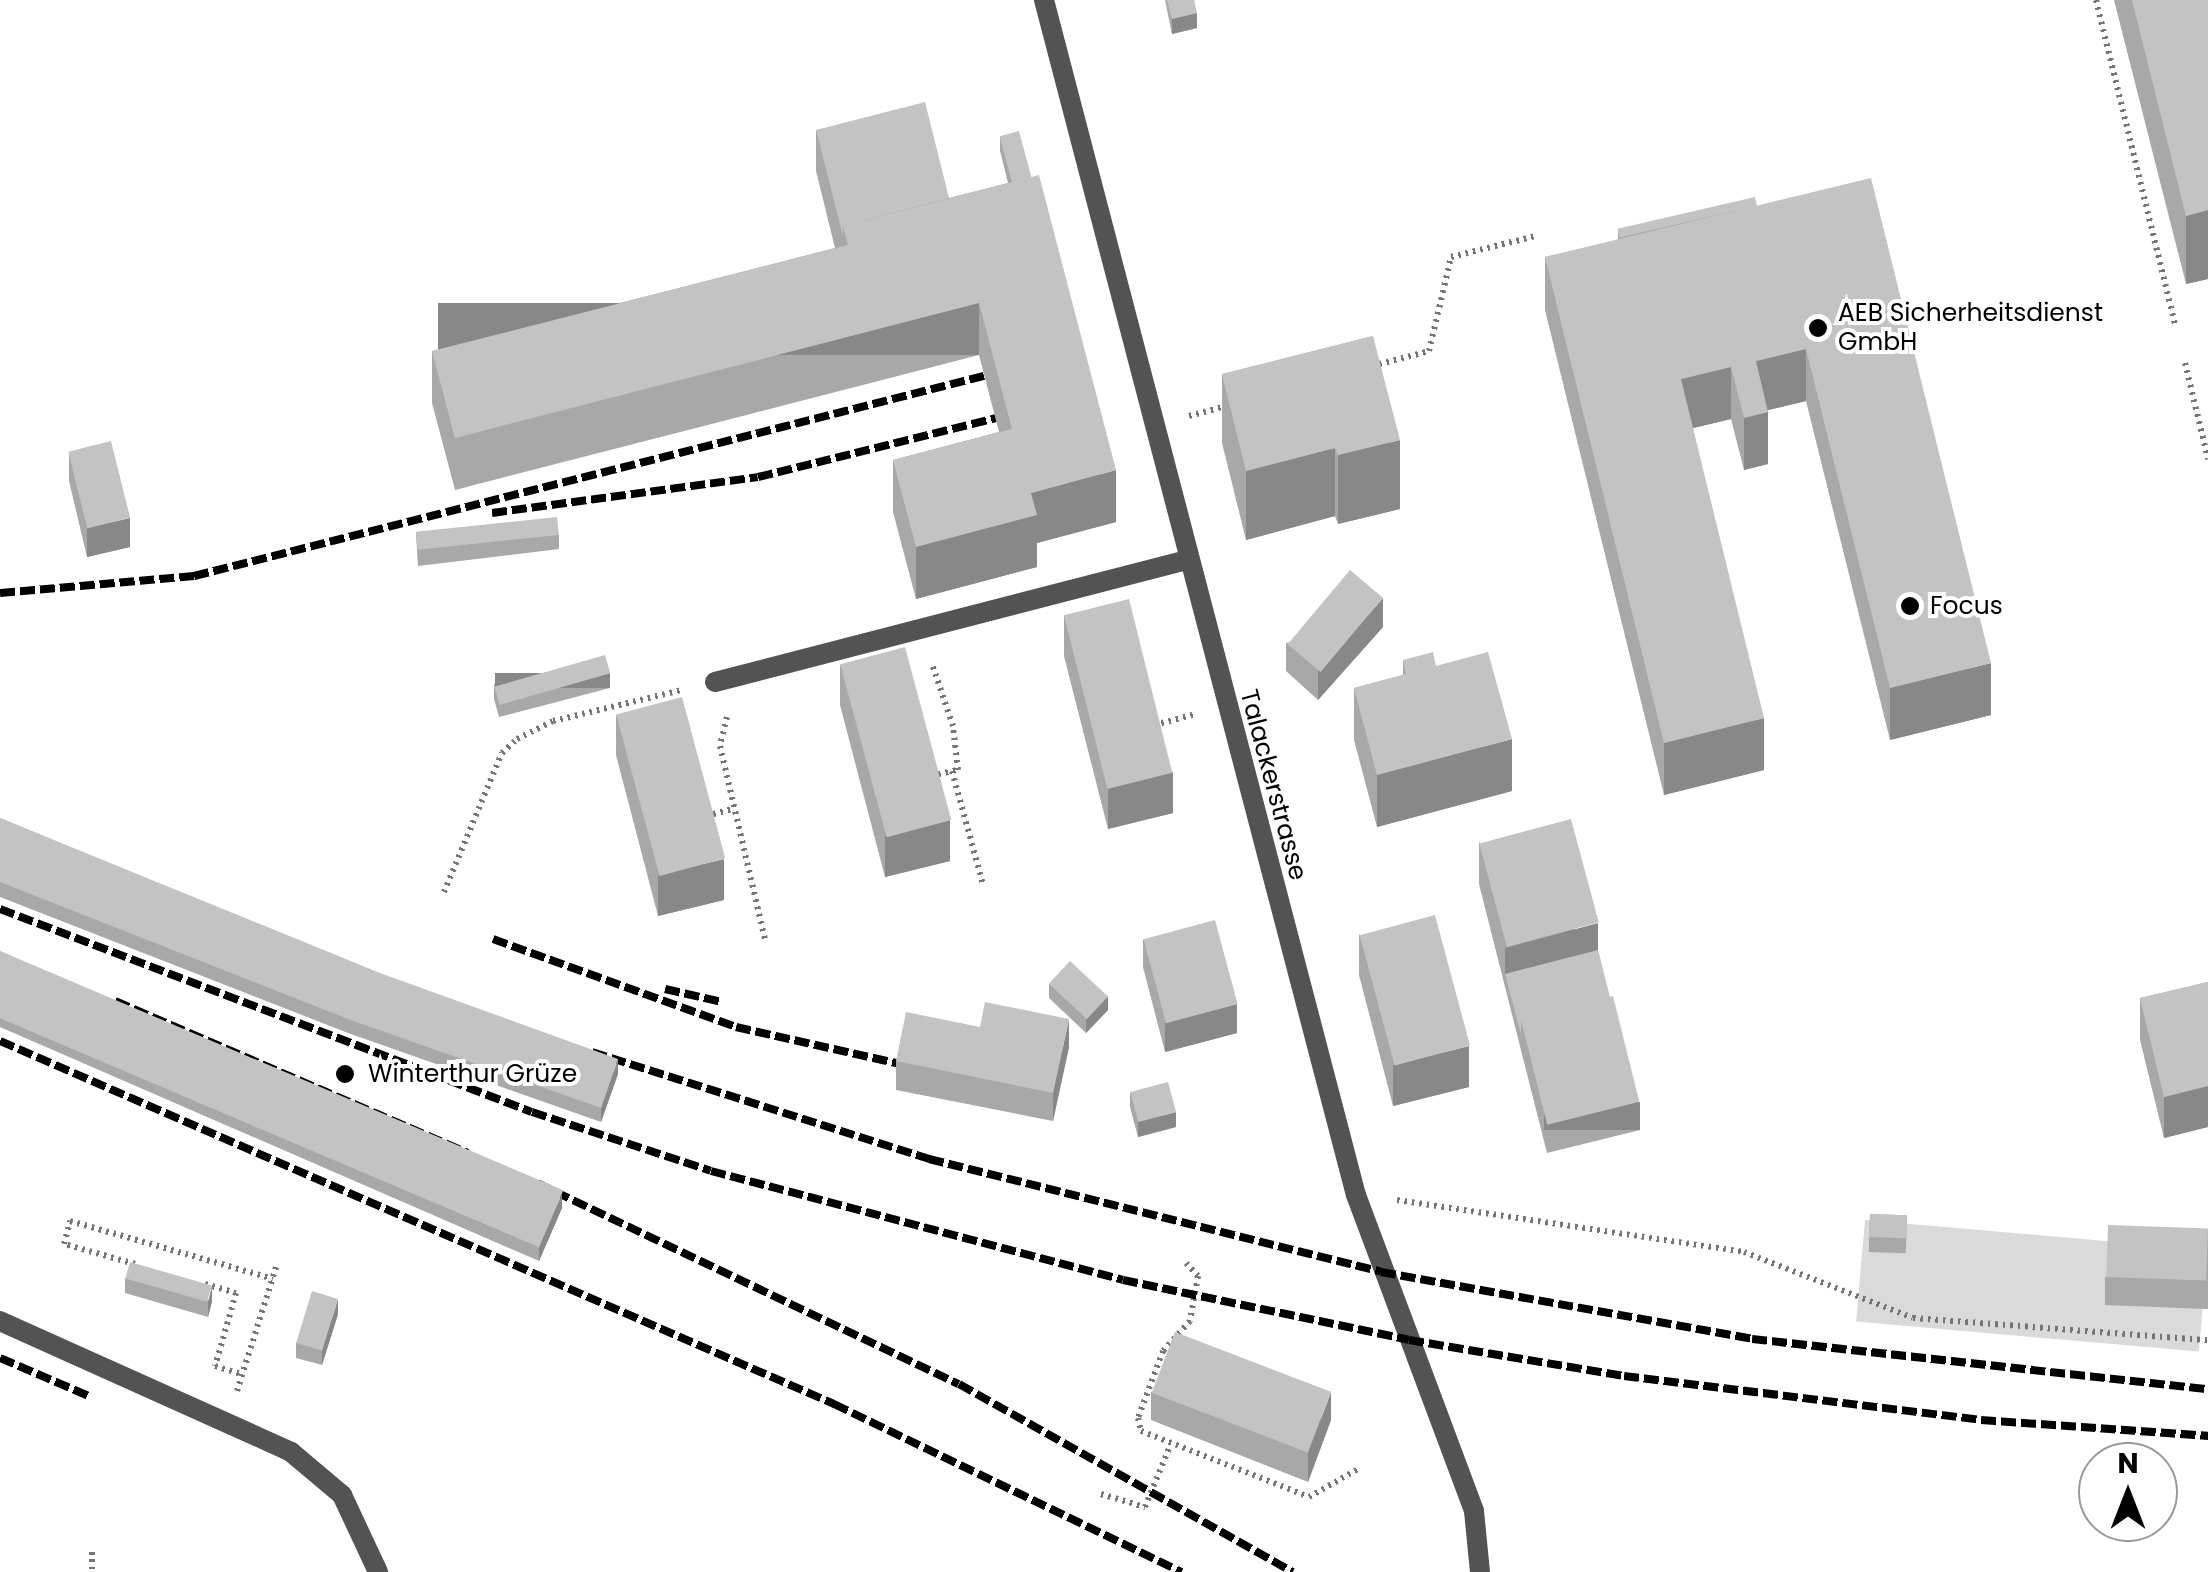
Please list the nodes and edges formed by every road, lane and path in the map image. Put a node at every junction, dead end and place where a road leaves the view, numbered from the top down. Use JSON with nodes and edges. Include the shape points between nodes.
{"nodes":[{"id":1,"x":1044,"y":0,"type":"edge"},
{"id":2,"x":2096,"y":0,"type":"edge"},
{"id":3,"x":1536,"y":236,"type":"dead end"},
{"id":4,"x":2175,"y":325,"type":"dead end"},
{"id":5,"x":2185,"y":363,"type":"dead end"},
{"id":6,"x":1356,"y":371,"type":"edge"},
{"id":7,"x":1246,"y":400,"type":"edge"},
{"id":8,"x":1154,"y":425,"type":"junction"},
{"id":9,"x":2208,"y":459,"type":"edge"},
{"id":10,"x":1188,"y":560,"type":"junction"},
{"id":11,"x":920,"y":629,"type":"junction"},
{"id":12,"x":715,"y":682,"type":"junction"},
{"id":13,"x":952,"y":772,"type":"junction"},
{"id":14,"x":931,"y":776,"type":"edge"},
{"id":15,"x":732,"y":810,"type":"junction"},
{"id":16,"x":705,"y":816,"type":"edge"},
{"id":17,"x":983,"y":884,"type":"dead end"},
{"id":18,"x":444,"y":892,"type":"dead end"},
{"id":19,"x":766,"y":939,"type":"dead end"},
{"id":20,"x":1356,"y":1195,"type":"junction"},
{"id":21,"x":1186,"y":1263,"type":"dead end"},
{"id":22,"x":141,"y":1266,"type":"edge"},
{"id":23,"x":276,"y":1267,"type":"dead end"},
{"id":24,"x":273,"y":1279,"type":"junction"},
{"id":25,"x":198,"y":1282,"type":"edge"},
{"id":26,"x":0,"y":1321,"type":"edge"},
{"id":27,"x":2208,"y":1340,"type":"edge"},
{"id":28,"x":248,"y":1363,"type":"dead end"},
{"id":29,"x":244,"y":1375,"type":"dead end"},
{"id":30,"x":1170,"y":1446,"type":"junction"},
{"id":31,"x":1358,"y":1469,"type":"dead end"},
{"id":32,"x":1101,"y":1494,"type":"dead end"},
{"id":33,"x":92,"y":1552,"type":"dead end"},
{"id":34,"x":92,"y":1572,"type":"edge"},
{"id":35,"x":378,"y":1572,"type":"edge"},
{"id":36,"x":1480,"y":1572,"type":"edge"}],
"edges":[{"from":1,"to":8,"type":"street","name":"Talackerstrasse"},
{"from":2,"to":4,"type":"path"},
{"from":3,"to":6,"type":"path","via":[[1451,257],[1429,351]]},
{"from":5,"to":9,"type":"path"},
{"from":7,"to":8,"type":"path"},
{"from":8,"to":10,"type":"street","name":"Talackerstrasse"},
{"from":10,"to":11,"type":"street"},
{"from":10,"to":20,"type":"street","name":"Talackerstrasse"},
{"from":11,"to":12,"type":"street"},
{"from":11,"to":13,"type":"path","via":[[953,726],[958,770]]},
{"from":12,"to":15,"type":"path","via":[[728,714],[720,746]]},
{"from":12,"to":18,"type":"path","via":[[553,722],[517,739],[502,753]]},
{"from":13,"to":14,"type":"path"},
{"from":13,"to":17,"type":"path"},
{"from":15,"to":16,"type":"path"},
{"from":15,"to":19,"type":"path"},
{"from":20,"to":27,"type":"path","via":[[1744,1252],[1913,1318]]},
{"from":20,"to":36,"type":"street","name":"Talackerstrasse","via":[[1474,1511]]},
{"from":21,"to":30,"type":"path","via":[[1198,1276],[1190,1321],[1162,1351],[1138,1418],[1141,1431]]},
{"from":22,"to":24,"type":"path","via":[[64,1244],[70,1221]]},
{"from":23,"to":24,"type":"path"},
{"from":24,"to":28,"type":"path"},
{"from":25,"to":29,"type":"path","via":[[236,1293],[214,1366]]},
{"from":26,"to":35,"type":"street","via":[[290,1452],[342,1494]]},
{"from":30,"to":31,"type":"path","via":[[1309,1497]]},
{"from":30,"to":32,"type":"path","via":[[1145,1507]]},
{"from":33,"to":34,"type":"path"}]}
